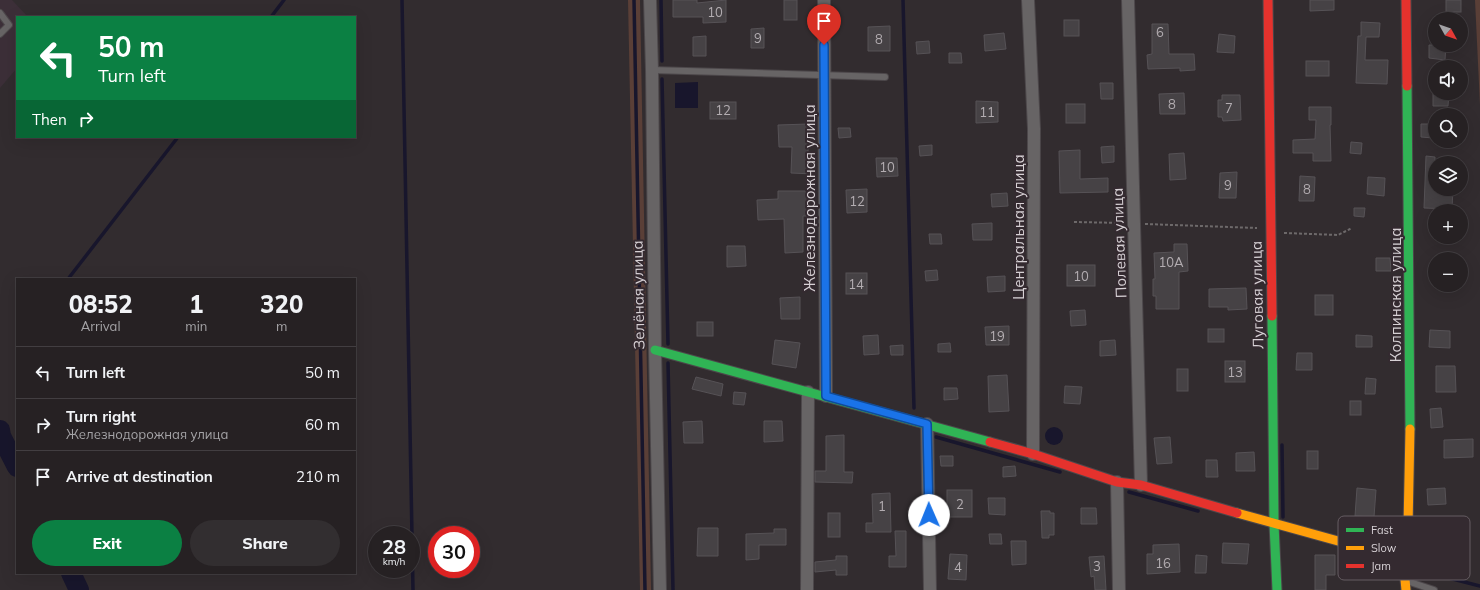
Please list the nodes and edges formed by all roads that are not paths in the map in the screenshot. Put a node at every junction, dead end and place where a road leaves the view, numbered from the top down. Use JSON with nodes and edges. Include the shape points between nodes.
{"nodes":[{"id":1,"x":650,"y":0,"type":"edge"},
{"id":2,"x":824,"y":0,"type":"edge"},
{"id":3,"x":1028,"y":0,"type":"edge"},
{"id":4,"x":1128,"y":0,"type":"edge"},
{"id":5,"x":1268,"y":0,"type":"edge"},
{"id":6,"x":1406,"y":0,"type":"edge"},
{"id":7,"x":0,"y":13,"type":"edge"},
{"id":8,"x":0,"y":34,"type":"edge"},
{"id":9,"x":652,"y":70,"type":"junction"},
{"id":10,"x":824,"y":75,"type":"junction"},
{"id":11,"x":885,"y":77,"type":"dead end"},
{"id":12,"x":655,"y":350,"type":"junction"},
{"id":13,"x":808,"y":392,"type":"junction"},
{"id":14,"x":826,"y":396,"type":"junction"},
{"id":15,"x":927,"y":424,"type":"junction"},
{"id":16,"x":1033,"y":454,"type":"junction"},
{"id":17,"x":1117,"y":482,"type":"junction"},
{"id":18,"x":1141,"y":485,"type":"junction"},
{"id":19,"x":1408,"y":516,"type":"edge"},
{"id":20,"x":1274,"y":524,"type":"junction"},
{"id":21,"x":1338,"y":541,"type":"edge"},
{"id":22,"x":1406,"y":580,"type":"joint"},
{"id":23,"x":660,"y":590,"type":"edge"},
{"id":24,"x":807,"y":590,"type":"edge"},
{"id":25,"x":930,"y":590,"type":"edge"},
{"id":26,"x":1119,"y":590,"type":"edge"},
{"id":27,"x":1277,"y":590,"type":"edge"},
{"id":28,"x":1406,"y":590,"type":"edge"},
{"id":29,"x":1434,"y":590,"type":"edge"}],
"edges":[{"from":1,"to":9,"type":"street","name":"Зелёная улица"},
{"from":2,"to":10,"type":"street","name":"Железнодорожная улица"},
{"from":3,"to":16,"type":"street","name":"Центральная улица","via":[[1034,129]]},
{"from":4,"to":18,"type":"street","name":"Полевая улица"},
{"from":5,"to":20,"type":"street","name":"Луговая улица"},
{"from":6,"to":19,"type":"street","name":"Колпинская улица","via":[[1410,428]]},
{"from":7,"to":8,"type":"lane","via":[[9,25]]},
{"from":9,"to":10,"type":"lane"},
{"from":9,"to":12,"type":"street","name":"Зелёная улица"},
{"from":10,"to":11,"type":"lane"},
{"from":10,"to":14,"type":"street","name":"Железнодорожная улица"},
{"from":12,"to":13,"type":"street"},
{"from":12,"to":23,"type":"street","name":"Зелёная улица"},
{"from":13,"to":14,"type":"street"},
{"from":13,"to":24,"type":"street"},
{"from":14,"to":15,"type":"street"},
{"from":15,"to":16,"type":"street"},
{"from":15,"to":25,"type":"street"},
{"from":16,"to":17,"type":"street"},
{"from":17,"to":18,"type":"street"},
{"from":17,"to":26,"type":"street"},
{"from":18,"to":20,"type":"street"},
{"from":20,"to":21,"type":"street"},
{"from":20,"to":27,"type":"street","name":"Луговая улица"},
{"from":22,"to":28,"type":"street","name":"Колпинская улица"},
{"from":22,"to":29,"type":"lane"}]}
